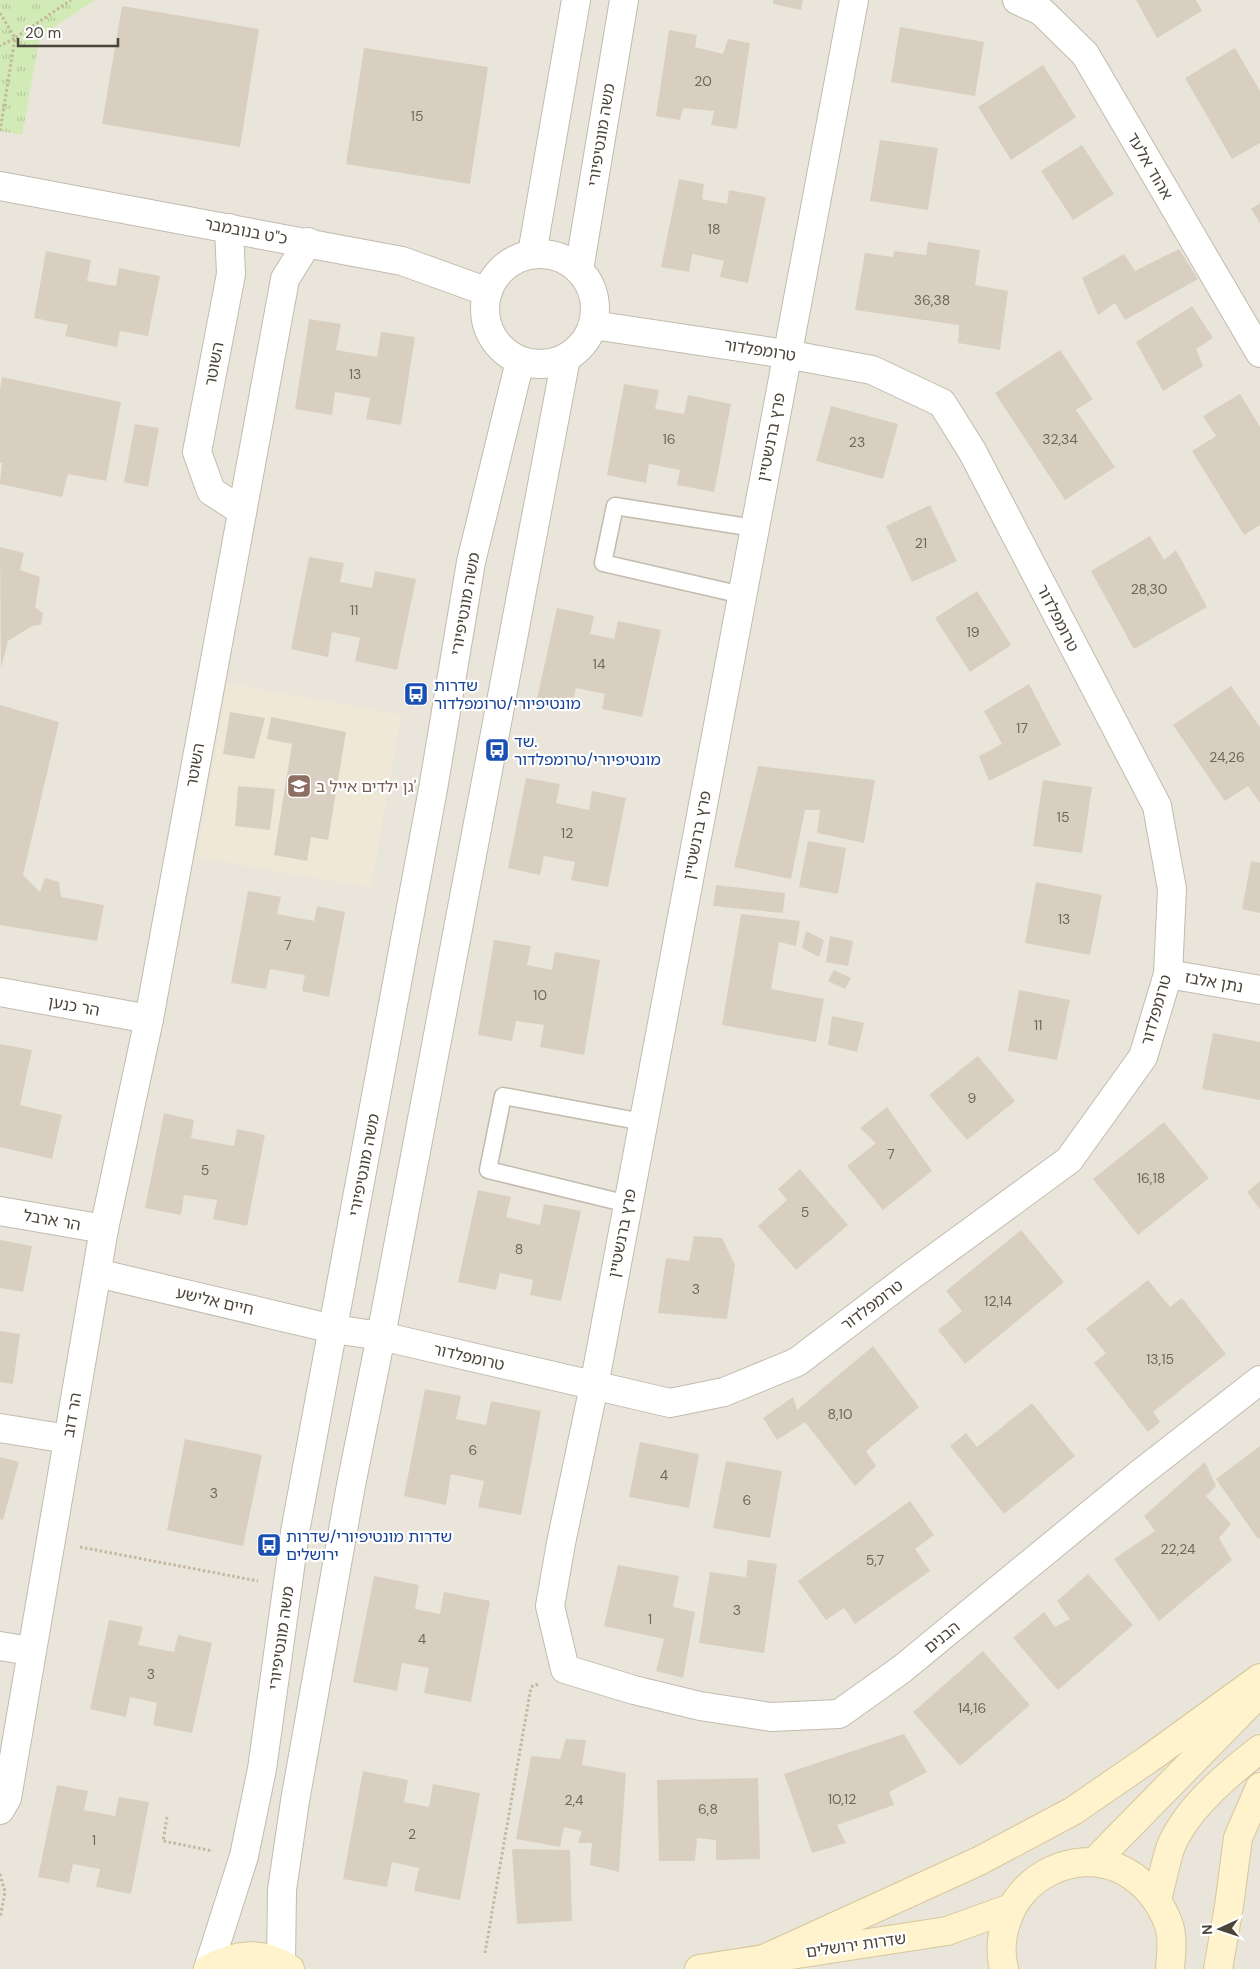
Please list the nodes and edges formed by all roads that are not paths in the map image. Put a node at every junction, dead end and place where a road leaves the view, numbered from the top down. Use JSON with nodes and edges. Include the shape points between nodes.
{"nodes":[{"id":1,"x":576,"y":0,"type":"edge"},
{"id":2,"x":624,"y":0,"type":"edge"},
{"id":3,"x":854,"y":0,"type":"edge"},
{"id":4,"x":1017,"y":0,"type":"edge"},
{"id":5,"x":0,"y":186,"type":"edge"},
{"id":6,"x":229,"y":228,"type":"junction"},
{"id":7,"x":308,"y":242,"type":"junction"},
{"id":8,"x":532,"y":254,"type":"junction"},
{"id":9,"x":579,"y":270,"type":"junction"},
{"id":10,"x":488,"y":292,"type":"junction"},
{"id":11,"x":593,"y":325,"type":"junction"},
{"id":12,"x":1260,"y":353,"type":"edge"},
{"id":13,"x":786,"y":354,"type":"junction"},
{"id":14,"x":566,"y":358,"type":"junction"},
{"id":15,"x":520,"y":361,"type":"junction"},
{"id":16,"x":242,"y":511,"type":"junction"},
{"id":17,"x":754,"y":528,"type":"junction"},
{"id":18,"x":742,"y":594,"type":"junction"},
{"id":19,"x":1168,"y":974,"type":"junction"},
{"id":20,"x":1260,"y":990,"type":"edge"},
{"id":21,"x":0,"y":992,"type":"edge"},
{"id":22,"x":149,"y":1019,"type":"junction"},
{"id":23,"x":643,"y":1122,"type":"junction"},
{"id":24,"x":628,"y":1204,"type":"junction"},
{"id":25,"x":0,"y":1211,"type":"edge"},
{"id":26,"x":104,"y":1229,"type":"junction"},
{"id":27,"x":97,"y":1273,"type":"junction"},
{"id":28,"x":333,"y":1329,"type":"junction"},
{"id":29,"x":382,"y":1336,"type":"junction"},
{"id":30,"x":1260,"y":1380,"type":"edge"},
{"id":31,"x":594,"y":1386,"type":"junction"},
{"id":32,"x":0,"y":1428,"type":"edge"},
{"id":33,"x":68,"y":1439,"type":"junction"},
{"id":34,"x":0,"y":1646,"type":"edge"},
{"id":35,"x":31,"y":1651,"type":"junction"},
{"id":36,"x":565,"y":1668,"type":"joint"},
{"id":37,"x":1260,"y":1678,"type":"edge"},
{"id":38,"x":1260,"y":1693,"type":"edge"},
{"id":39,"x":1260,"y":1749,"type":"edge"},
{"id":40,"x":1260,"y":1787,"type":"edge"},
{"id":41,"x":0,"y":1810,"type":"edge"},
{"id":42,"x":1094,"y":1862,"type":"junction"},
{"id":43,"x":1157,"y":1899,"type":"junction"},
{"id":44,"x":1010,"y":1908,"type":"junction"},
{"id":45,"x":766,"y":1958,"type":"junction"},
{"id":46,"x":285,"y":1966,"type":"edge"},
{"id":47,"x":208,"y":1969,"type":"edge"},
{"id":48,"x":699,"y":1969,"type":"edge"},
{"id":49,"x":1004,"y":1969,"type":"edge"},
{"id":50,"x":1170,"y":1969,"type":"edge"},
{"id":51,"x":1218,"y":1969,"type":"edge"}],
"edges":[{"from":1,"to":8,"type":"street"},
{"from":2,"to":9,"type":"street","name":"משה מונטיפיורי"},
{"from":3,"to":13,"type":"street","name":"פרץ ברנשטיין"},
{"from":4,"to":12,"type":"street","name":"אהוד אלעד","via":[[1041,11],[1085,54]]},
{"from":5,"to":6,"type":"street","name":"כ\"ט בנובמבר"},
{"from":6,"to":7,"type":"street","name":"כ\"ט בנובמבר"},
{"from":6,"to":16,"type":"street","name":"השוטר","via":[[231,274],[197,452],[211,491]]},
{"from":7,"to":10,"type":"street","name":"כ\"ט בנובמבר","via":[[402,261]]},
{"from":7,"to":16,"type":"street","name":"השוטר","via":[[285,279]]},
{"from":8,"to":9,"type":"street","via":[[549,254]]},
{"from":8,"to":10,"type":"street","via":[[505,267],[493,280]]},
{"from":9,"to":11,"type":"street","via":[[593,295]]},
{"from":10,"to":15,"type":"street","via":[[485,308],[487,325],[494,340],[506,353]]},
{"from":11,"to":13,"type":"street","name":"טרומפלדור"},
{"from":11,"to":14,"type":"street","via":[[583,344]]},
{"from":13,"to":17,"type":"street","name":"פרץ ברנשטיין"},
{"from":13,"to":19,"type":"street","name":"טרומפלדור","via":[[872,370],[942,403],[972,451],[1157,806],[1172,889]]},
{"from":14,"to":15,"type":"street","via":[[536,365]]},
{"from":14,"to":29,"type":"street"},
{"from":15,"to":28,"type":"street","name":"משה מונטיפיורי","via":[[471,562],[433,789]]},
{"from":16,"to":22,"type":"street","name":"השוטר"},
{"from":17,"to":18,"type":"street","name":"פרץ ברנשטיין"},
{"from":17,"to":18,"type":"lane","via":[[615,506],[604,564]]},
{"from":18,"to":23,"type":"street","name":"פרץ ברנשטיין"},
{"from":19,"to":20,"type":"street","name":"נתן אלבז"},
{"from":19,"to":31,"type":"street","name":"טרומפלדור","via":[[1143,1057],[1069,1160],[797,1362],[724,1392],[670,1403]]},
{"from":21,"to":22,"type":"street","name":"הר כנען"},
{"from":22,"to":26,"type":"street","name":"הר דוב"},
{"from":23,"to":24,"type":"street","name":"פרץ ברנשטיין"},
{"from":23,"to":24,"type":"lane","via":[[503,1096],[488,1170]]},
{"from":24,"to":31,"type":"street","name":"פרץ ברנשטיין"},
{"from":25,"to":26,"type":"street","name":"הר ארבל"},
{"from":26,"to":27,"type":"street","name":"הר דוב"},
{"from":27,"to":28,"type":"street","name":"חיים אלישע"},
{"from":27,"to":33,"type":"street","name":"הר דוב"},
{"from":28,"to":29,"type":"street","name":"טרומפלדור"},
{"from":28,"to":47,"type":"street","name":"משה מונטיפיורי","via":[[295,1532],[262,1770],[244,1856]]},
{"from":29,"to":31,"type":"street","name":"טרומפלדור"},
{"from":29,"to":46,"type":"street","via":[[351,1486],[295,1801],[282,1890]]},
{"from":30,"to":36,"type":"street","name":"הבנים","via":[[1137,1476],[902,1669],[839,1714],[771,1717],[700,1706]]},
{"from":31,"to":36,"type":"street","name":"פרץ ברנשטיין","via":[[550,1606]]},
{"from":32,"to":33,"type":"street"},
{"from":33,"to":35,"type":"street","name":"הר דוב"},
{"from":34,"to":35,"type":"street"},
{"from":35,"to":41,"type":"street","name":"הר דוב","via":[[7,1798]]},
{"from":37,"to":45,"type":"main road","via":[[1073,1811],[979,1861]]},
{"from":38,"to":42,"type":"main road"},
{"from":39,"to":43,"type":"main road","via":[[1193,1810],[1171,1847]]},
{"from":40,"to":51,"type":"main road","via":[[1238,1838]]},
{"from":42,"to":43,"type":"main road","via":[[1118,1868],[1140,1881]]},
{"from":42,"to":44,"type":"main road","via":[[1069,1864],[1046,1872],[1026,1888]]},
{"from":43,"to":50,"type":"main road","via":[[1168,1921],[1172,1946]]},
{"from":44,"to":45,"type":"main road","name":"שדרות ירושלים","via":[[947,1931]]},
{"from":44,"to":49,"type":"main road","via":[[1002,1933]]},
{"from":45,"to":48,"type":"main road","name":"שדרות ירושלים"},
{"from":46,"to":47,"type":"main road","via":[[262,1957],[243,1956],[225,1960]]}]}
